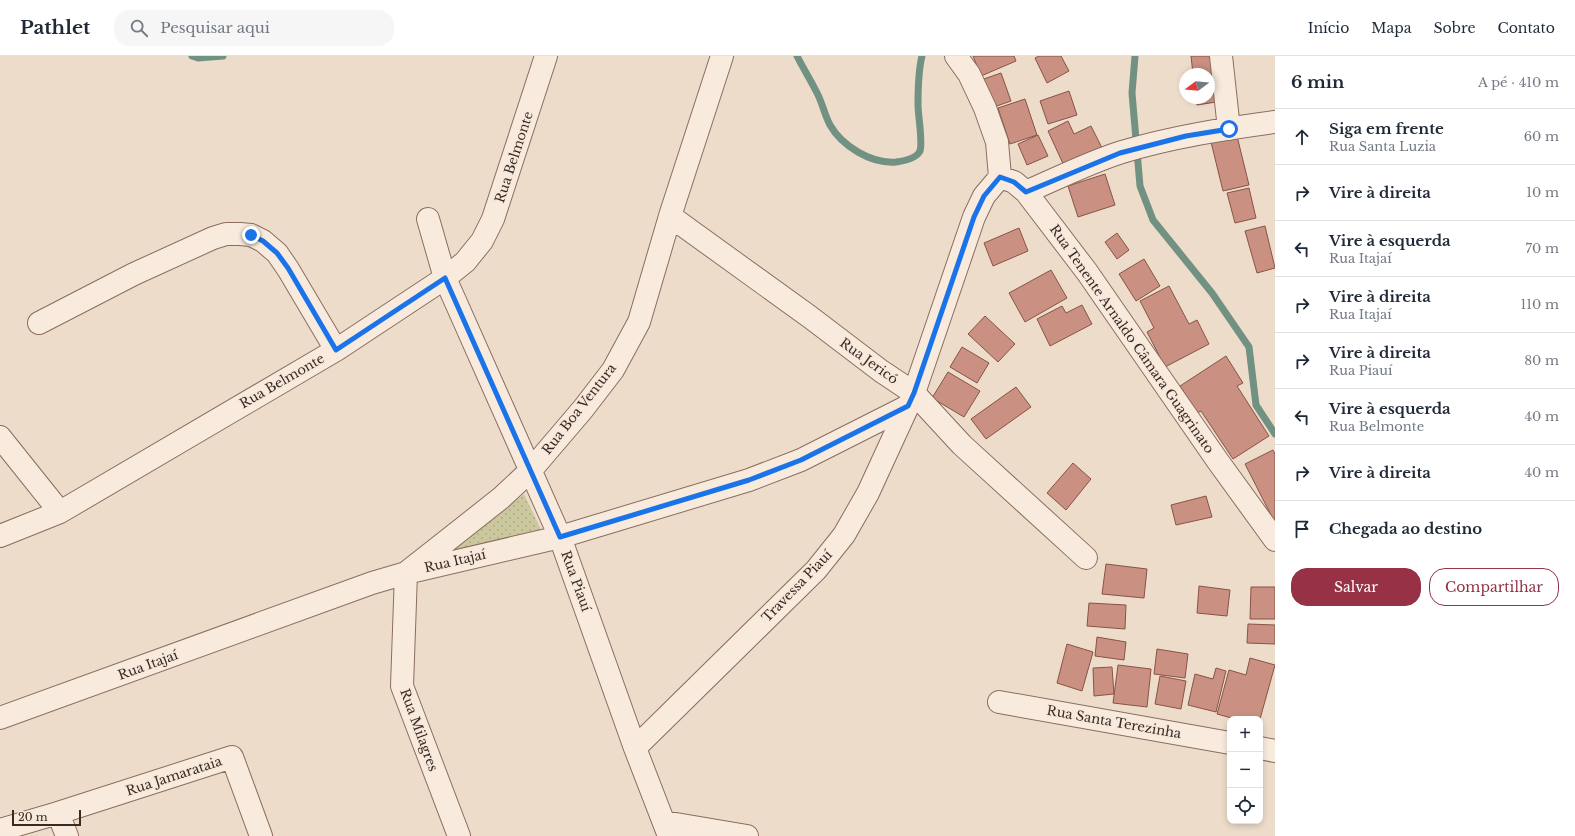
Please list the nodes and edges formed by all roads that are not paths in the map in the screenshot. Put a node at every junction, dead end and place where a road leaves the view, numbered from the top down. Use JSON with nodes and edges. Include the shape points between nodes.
{"nodes":[{"id":1,"x":546,"y":56,"type":"edge"},
{"id":2,"x":722,"y":56,"type":"edge"},
{"id":3,"x":956,"y":56,"type":"edge"},
{"id":4,"x":1221,"y":56,"type":"edge"},
{"id":5,"x":1275,"y":122,"type":"edge"},
{"id":6,"x":1229,"y":129,"type":"junction"},
{"id":7,"x":1000,"y":177,"type":"junction"},
{"id":8,"x":1026,"y":192,"type":"junction"},
{"id":9,"x":670,"y":216,"type":"junction"},
{"id":10,"x":428,"y":219,"type":"dead end"},
{"id":11,"x":445,"y":278,"type":"junction"},
{"id":12,"x":39,"y":323,"type":"dead end"},
{"id":13,"x":336,"y":350,"type":"junction"},
{"id":14,"x":911,"y":400,"type":"junction"},
{"id":15,"x":0,"y":437,"type":"edge"},
{"id":16,"x":530,"y":470,"type":"junction"},
{"id":17,"x":60,"y":512,"type":"junction"},
{"id":18,"x":0,"y":536,"type":"edge"},
{"id":19,"x":560,"y":537,"type":"junction"},
{"id":20,"x":1275,"y":540,"type":"edge"},
{"id":21,"x":1086,"y":558,"type":"dead end"},
{"id":22,"x":406,"y":573,"type":"junction"},
{"id":23,"x":999,"y":702,"type":"dead end"},
{"id":24,"x":0,"y":718,"type":"edge"},
{"id":25,"x":1227,"y":742,"type":"edge"},
{"id":26,"x":635,"y":748,"type":"junction"},
{"id":27,"x":1263,"y":748,"type":"edge"},
{"id":28,"x":1275,"y":750,"type":"edge"},
{"id":29,"x":58,"y":813,"type":"junction"},
{"id":30,"x":666,"y":829,"type":"edge"},
{"id":31,"x":0,"y":830,"type":"edge"},
{"id":32,"x":67,"y":836,"type":"edge"},
{"id":33,"x":261,"y":836,"type":"edge"},
{"id":34,"x":459,"y":836,"type":"edge"},
{"id":35,"x":747,"y":836,"type":"edge"}],
"edges":[{"from":1,"to":11,"type":"street","name":"Rua Belmonte","via":[[493,219],[482,241],[465,262]]},
{"from":2,"to":9,"type":"street","name":"Rua Boa Ventura"},
{"from":3,"to":7,"type":"street","via":[[970,74],[985,108],[997,142]]},
{"from":4,"to":6,"type":"street"},
{"from":5,"to":6,"type":"street"},
{"from":6,"to":8,"type":"street","via":[[1149,144],[1120,153]]},
{"from":7,"to":8,"type":"street","name":"Rua Tenente Arnaldo Câmara Guagrinato","via":[[1014,182]]},
{"from":7,"to":14,"type":"street","via":[[984,196],[974,217]]},
{"from":8,"to":20,"type":"street","name":"Rua Tenente Arnaldo Câmara Guagrinato","via":[[1087,272]]},
{"from":9,"to":14,"type":"street","name":"Rua Jericó","via":[[810,317],[881,372]]},
{"from":9,"to":16,"type":"street","name":"Rua Boa Ventura","via":[[639,322],[613,370]]},
{"from":10,"to":11,"type":"street","name":"Rua Piauí"},
{"from":11,"to":13,"type":"street","name":"Rua Belmonte"},
{"from":11,"to":16,"type":"street","name":"Rua Piauí"},
{"from":12,"to":13,"type":"street","via":[[134,274],[213,238],[226,234],[240,234],[251,235],[263,241],[277,253]]},
{"from":13,"to":17,"type":"street","name":"Rua Belmonte"},
{"from":14,"to":19,"type":"street","name":"Rua Itajaí","via":[[801,460],[749,480]]},
{"from":14,"to":21,"type":"street","name":"Rua Jericó"},
{"from":14,"to":26,"type":"street","name":"Travessa Piauí","via":[[868,493],[844,536],[816,570]]},
{"from":15,"to":17,"type":"street"},
{"from":16,"to":19,"type":"street","name":"Rua Piauí"},
{"from":16,"to":22,"type":"street","name":"Rua Boa Ventura","via":[[496,503]]},
{"from":17,"to":18,"type":"street","name":"Rua Belmonte"},
{"from":19,"to":22,"type":"street","name":"Rua Itajaí"},
{"from":19,"to":26,"type":"street","name":"Rua Piauí"},
{"from":22,"to":24,"type":"street","name":"Rua Itajaí","via":[[372,583]]},
{"from":22,"to":34,"type":"street","name":"Rua Milagres","via":[[402,686]]},
{"from":23,"to":25,"type":"street","name":"Rua Santa Terezinha"},
{"from":26,"to":30,"type":"street","name":"Rua Piauí"},
{"from":27,"to":28,"type":"street"},
{"from":29,"to":31,"type":"street"},
{"from":29,"to":32,"type":"street"},
{"from":29,"to":33,"type":"street","name":"Rua Jamarataia","via":[[232,757]]},
{"from":30,"to":35,"type":"street"}]}
